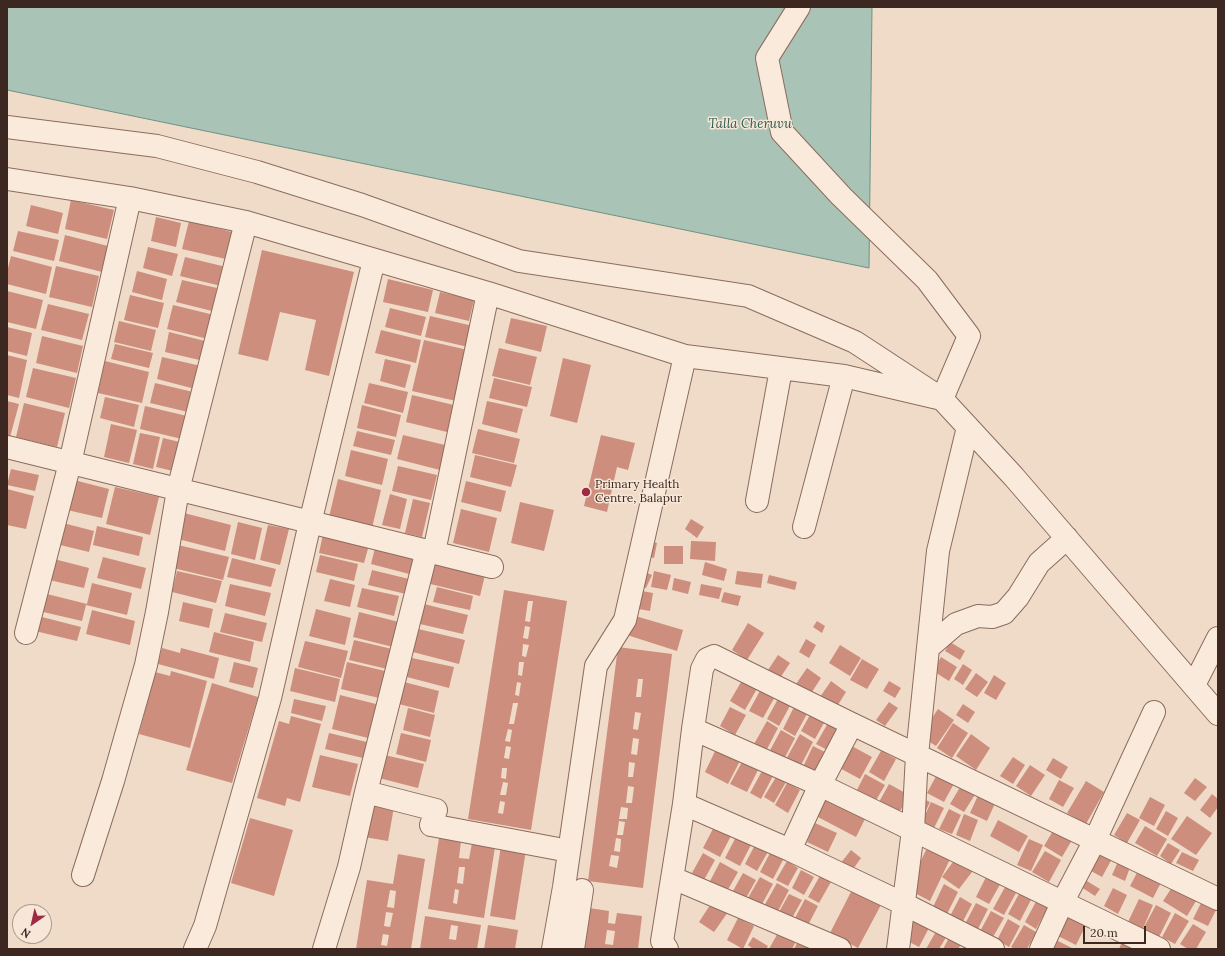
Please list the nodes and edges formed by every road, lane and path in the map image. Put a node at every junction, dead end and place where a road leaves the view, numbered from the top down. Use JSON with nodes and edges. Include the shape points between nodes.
{"nodes":[{"id":1,"x":799,"y":7,"type":"edge"},
{"id":2,"x":7,"y":127,"type":"edge"},
{"id":3,"x":7,"y":178,"type":"edge"},
{"id":4,"x":130,"y":198,"type":"junction"},
{"id":5,"x":246,"y":222,"type":"junction"},
{"id":6,"x":374,"y":260,"type":"junction"},
{"id":7,"x":488,"y":293,"type":"junction"},
{"id":8,"x":685,"y":356,"type":"junction"},
{"id":9,"x":781,"y":369,"type":"junction"},
{"id":10,"x":844,"y":376,"type":"junction"},
{"id":11,"x":942,"y":399,"type":"junction"},
{"id":12,"x":968,"y":427,"type":"junction"},
{"id":13,"x":7,"y":447,"type":"edge"},
{"id":14,"x":70,"y":463,"type":"junction"},
{"id":15,"x":178,"y":490,"type":"junction"},
{"id":16,"x":757,"y":501,"type":"dead end"},
{"id":17,"x":310,"y":523,"type":"junction"},
{"id":18,"x":804,"y":528,"type":"dead end"},
{"id":19,"x":1067,"y":538,"type":"junction"},
{"id":20,"x":431,"y":551,"type":"junction"},
{"id":21,"x":492,"y":567,"type":"dead end"},
{"id":22,"x":26,"y":633,"type":"dead end"},
{"id":23,"x":1217,"y":645,"type":"edge"},
{"id":24,"x":928,"y":648,"type":"junction"},
{"id":25,"x":1194,"y":685,"type":"junction"},
{"id":26,"x":1154,"y":712,"type":"dead end"},
{"id":27,"x":1218,"y":714,"type":"edge"},
{"id":28,"x":852,"y":724,"type":"junction"},
{"id":29,"x":693,"y":729,"type":"junction"},
{"id":30,"x":917,"y":755,"type":"junction"},
{"id":31,"x":820,"y":785,"type":"junction"},
{"id":32,"x":366,"y":792,"type":"junction"},
{"id":33,"x":684,"y":804,"type":"junction"},
{"id":34,"x":913,"y":830,"type":"junction"},
{"id":35,"x":1095,"y":840,"type":"junction"},
{"id":36,"x":790,"y":850,"type":"junction"},
{"id":37,"x":569,"y":851,"type":"junction"},
{"id":38,"x":83,"y":875,"type":"dead end"},
{"id":39,"x":673,"y":878,"type":"junction"},
{"id":40,"x":582,"y":890,"type":"dead end"},
{"id":41,"x":1218,"y":899,"type":"edge"},
{"id":42,"x":1062,"y":903,"type":"junction"},
{"id":43,"x":904,"y":904,"type":"junction"},
{"id":44,"x":195,"y":949,"type":"edge"},
{"id":45,"x":324,"y":949,"type":"edge"},
{"id":46,"x":553,"y":949,"type":"edge"},
{"id":47,"x":573,"y":949,"type":"edge"},
{"id":48,"x":668,"y":949,"type":"edge"},
{"id":49,"x":840,"y":949,"type":"edge"},
{"id":50,"x":898,"y":949,"type":"edge"},
{"id":51,"x":993,"y":949,"type":"edge"},
{"id":52,"x":1041,"y":949,"type":"edge"},
{"id":53,"x":1159,"y":949,"type":"edge"}],
"edges":[{"from":1,"to":11,"type":"street","via":[[767,58],[782,132],[841,196],[928,280],[969,336]]},
{"from":2,"to":11,"type":"street","via":[[157,146],[257,172],[362,205],[519,261],[748,296],[855,342]]},
{"from":3,"to":4,"type":"street"},
{"from":4,"to":5,"type":"street"},
{"from":4,"to":14,"type":"street"},
{"from":5,"to":6,"type":"street"},
{"from":5,"to":15,"type":"street"},
{"from":6,"to":7,"type":"street"},
{"from":6,"to":17,"type":"street"},
{"from":7,"to":8,"type":"street"},
{"from":7,"to":20,"type":"street"},
{"from":8,"to":9,"type":"street"},
{"from":8,"to":37,"type":"street","via":[[625,620],[596,666]]},
{"from":9,"to":10,"type":"street"},
{"from":9,"to":16,"type":"street"},
{"from":10,"to":11,"type":"street"},
{"from":10,"to":18,"type":"street"},
{"from":11,"to":12,"type":"street"},
{"from":12,"to":19,"type":"street"},
{"from":12,"to":24,"type":"street","via":[[938,551]]},
{"from":13,"to":14,"type":"street"},
{"from":14,"to":15,"type":"street"},
{"from":14,"to":22,"type":"street"},
{"from":15,"to":17,"type":"street"},
{"from":15,"to":38,"type":"street","via":[[146,665]]},
{"from":17,"to":20,"type":"street"},
{"from":17,"to":44,"type":"street","via":[[270,698],[205,926]]},
{"from":19,"to":24,"type":"street","via":[[1039,563],[1018,597],[1004,613],[992,617],[978,616],[956,624]]},
{"from":19,"to":25,"type":"street"},
{"from":20,"to":21,"type":"street"},
{"from":20,"to":32,"type":"street"},
{"from":23,"to":25,"type":"street"},
{"from":24,"to":30,"type":"street"},
{"from":25,"to":27,"type":"street"},
{"from":26,"to":35,"type":"street"},
{"from":28,"to":29,"type":"street","via":[[714,656],[707,659],[702,669]]},
{"from":28,"to":30,"type":"street"},
{"from":28,"to":31,"type":"street"},
{"from":29,"to":31,"type":"street"},
{"from":29,"to":33,"type":"street"},
{"from":30,"to":34,"type":"street"},
{"from":30,"to":35,"type":"street"},
{"from":31,"to":34,"type":"street"},
{"from":31,"to":36,"type":"street"},
{"from":32,"to":37,"type":"street","via":[[436,810],[431,825]]},
{"from":32,"to":45,"type":"street","via":[[349,867]]},
{"from":33,"to":36,"type":"street"},
{"from":33,"to":39,"type":"street"},
{"from":34,"to":42,"type":"street"},
{"from":34,"to":43,"type":"street"},
{"from":35,"to":41,"type":"street"},
{"from":35,"to":42,"type":"street"},
{"from":36,"to":43,"type":"street"},
{"from":37,"to":46,"type":"street"},
{"from":39,"to":48,"type":"street","via":[[662,941]]},
{"from":39,"to":49,"type":"street"},
{"from":40,"to":47,"type":"street"},
{"from":42,"to":52,"type":"street"},
{"from":42,"to":53,"type":"street"},
{"from":43,"to":50,"type":"street"},
{"from":43,"to":51,"type":"street"}]}
